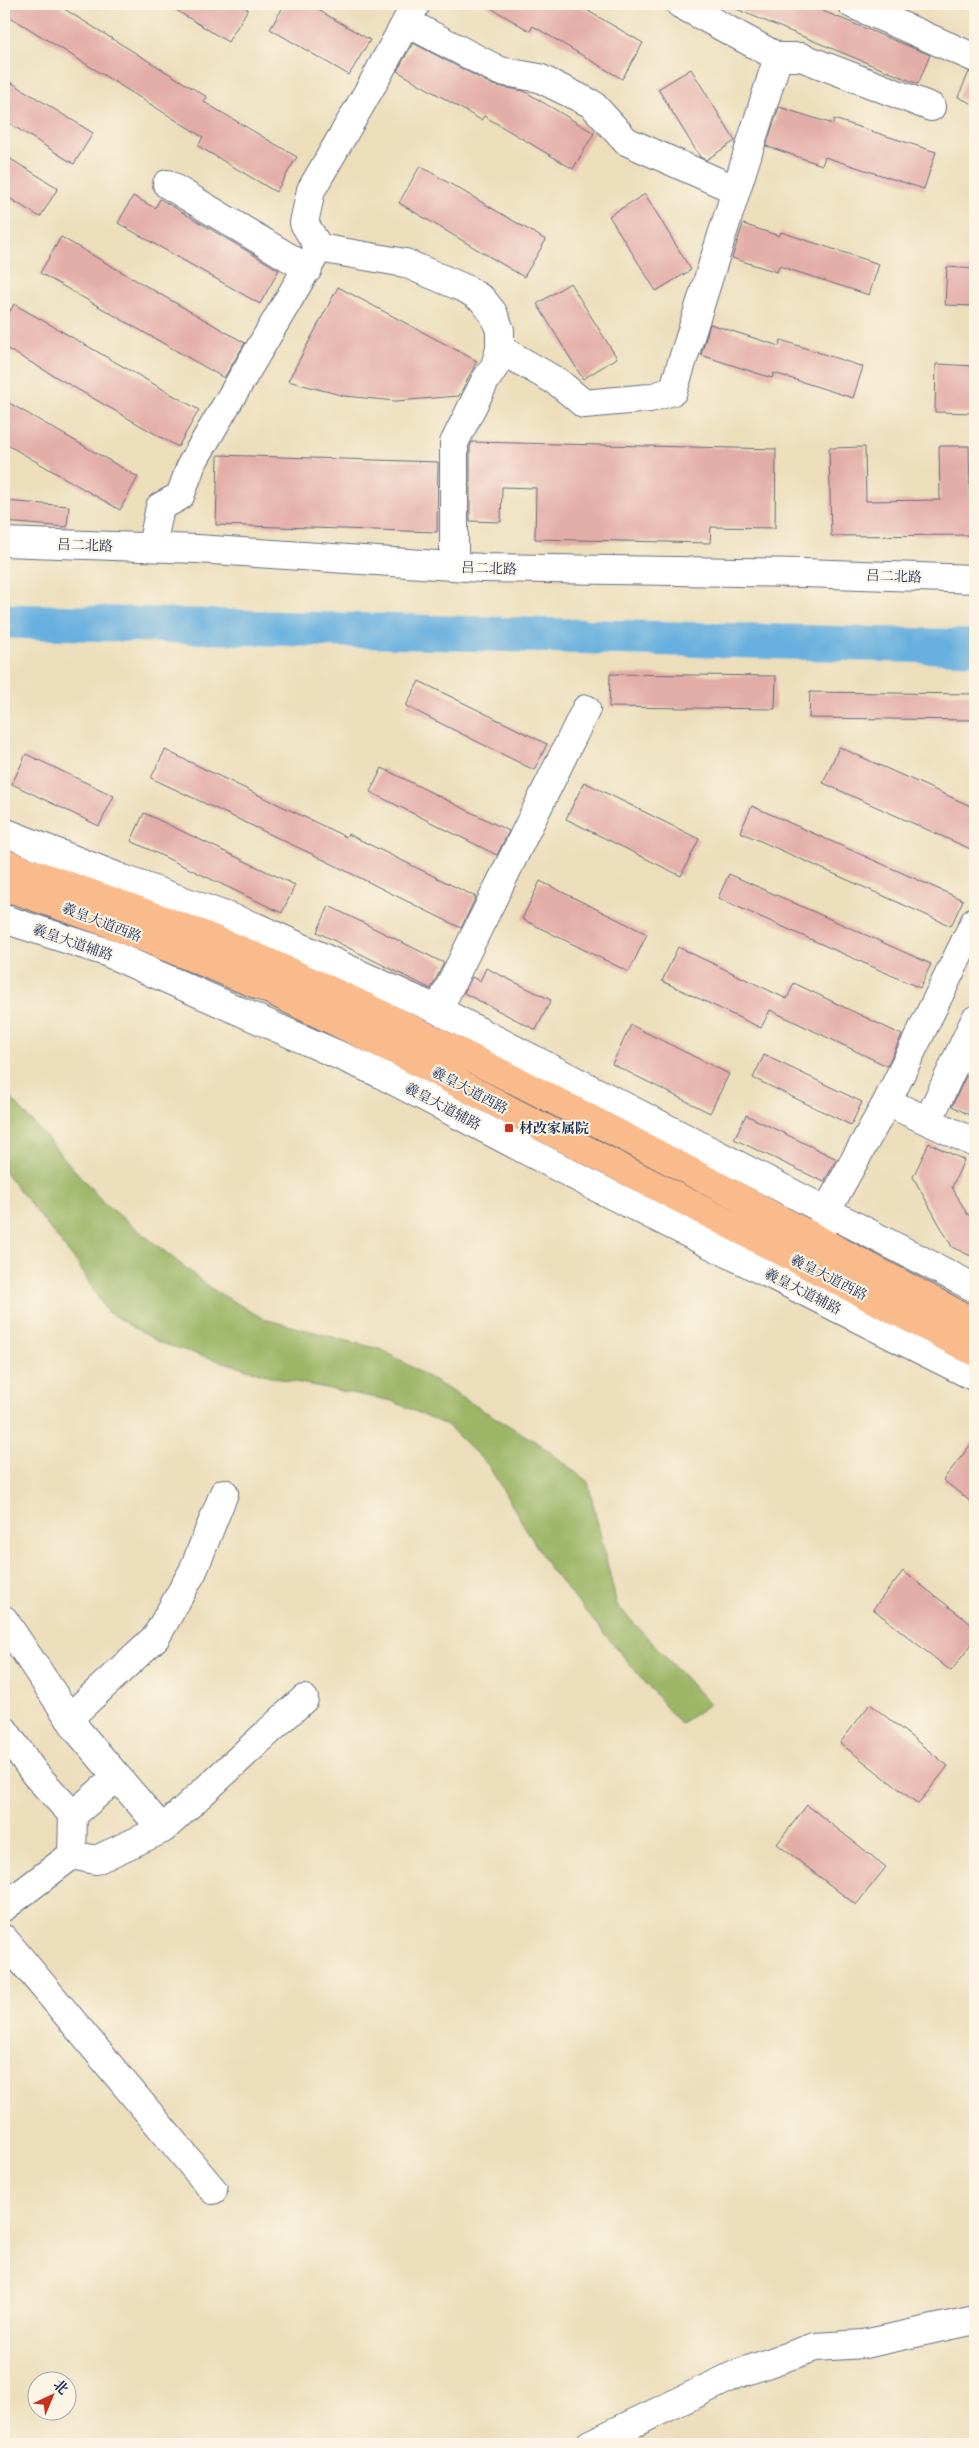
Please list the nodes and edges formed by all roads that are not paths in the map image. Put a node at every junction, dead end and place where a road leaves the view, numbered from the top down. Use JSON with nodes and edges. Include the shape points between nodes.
{"nodes":[{"id":1,"x":680,"y":4,"type":"edge"},
{"id":2,"x":852,"y":4,"type":"edge"},
{"id":3,"x":411,"y":13,"type":"edge"},
{"id":4,"x":778,"y":57,"type":"junction"},
{"id":5,"x":975,"y":58,"type":"edge"},
{"id":6,"x":931,"y":107,"type":"dead end"},
{"id":7,"x":167,"y":184,"type":"dead end"},
{"id":8,"x":736,"y":190,"type":"junction"},
{"id":9,"x":314,"y":258,"type":"junction"},
{"id":10,"x":500,"y":349,"type":"junction"},
{"id":11,"x":4,"y":542,"type":"edge"},
{"id":12,"x":152,"y":547,"type":"junction"},
{"id":13,"x":454,"y":566,"type":"junction"},
{"id":14,"x":975,"y":579,"type":"edge"},
{"id":15,"x":586,"y":708,"type":"dead end"},
{"id":16,"x":4,"y":832,"type":"edge"},
{"id":17,"x":4,"y":863,"type":"edge"},
{"id":18,"x":4,"y":886,"type":"edge"},
{"id":19,"x":4,"y":918,"type":"edge"},
{"id":20,"x":975,"y":921,"type":"edge"},
{"id":21,"x":438,"y":1010,"type":"junction"},
{"id":22,"x":975,"y":1020,"type":"edge"},
{"id":23,"x":966,"y":1063,"type":"edge"},
{"id":24,"x":887,"y":1102,"type":"junction"},
{"id":25,"x":928,"y":1121,"type":"junction"},
{"id":26,"x":975,"y":1143,"type":"edge"},
{"id":27,"x":827,"y":1210,"type":"junction"},
{"id":28,"x":818,"y":1241,"type":"junction"},
{"id":29,"x":809,"y":1266,"type":"junction"},
{"id":30,"x":975,"y":1288,"type":"edge"},
{"id":31,"x":975,"y":1323,"type":"edge"},
{"id":32,"x":975,"y":1352,"type":"edge"},
{"id":33,"x":975,"y":1378,"type":"edge"},
{"id":34,"x":224,"y":1493,"type":"dead end"},
{"id":35,"x":4,"y":1620,"type":"edge"},
{"id":36,"x":304,"y":1699,"type":"dead end"},
{"id":37,"x":69,"y":1718,"type":"junction"},
{"id":38,"x":4,"y":1730,"type":"edge"},
{"id":39,"x":117,"y":1777,"type":"junction"},
{"id":40,"x":73,"y":1815,"type":"junction"},
{"id":41,"x":162,"y":1830,"type":"junction"},
{"id":42,"x":72,"y":1855,"type":"junction"},
{"id":43,"x":4,"y":1907,"type":"edge"},
{"id":44,"x":4,"y":1939,"type":"edge"},
{"id":45,"x":213,"y":2190,"type":"dead end"},
{"id":46,"x":975,"y":2320,"type":"edge"},
{"id":47,"x":590,"y":2444,"type":"edge"}],
"edges":[{"from":1,"to":4,"type":"street"},
{"from":2,"to":5,"type":"street"},
{"from":3,"to":8,"type":"street","via":[[500,71],[539,78],[592,104],[626,141]]},
{"from":3,"to":9,"type":"street","via":[[311,190],[304,223]]},
{"from":4,"to":6,"type":"street","via":[[801,57]]},
{"from":4,"to":8,"type":"street"},
{"from":7,"to":9,"type":"street"},
{"from":8,"to":10,"type":"street","via":[[673,391],[650,398],[584,404],[558,383]]},
{"from":9,"to":10,"type":"street","via":[[405,263],[466,289],[482,299],[493,313],[500,330]]},
{"from":9,"to":12,"type":"street","via":[[192,463],[180,496],[160,507]]},
{"from":10,"to":13,"type":"street","via":[[495,366],[454,443]]},
{"from":11,"to":12,"type":"street","name":"吕二北路"},
{"from":12,"to":13,"type":"street","name":"吕二北路"},
{"from":13,"to":14,"type":"street","name":"吕二北路"},
{"from":15,"to":21,"type":"street"},
{"from":16,"to":21,"type":"street","via":[[256,927]]},
{"from":17,"to":28,"type":"main road","name":"羲皇大道西路","via":[[270,962],[415,1030]]},
{"from":18,"to":29,"type":"main road","name":"羲皇大道西路","via":[[109,923],[270,990],[406,1056]]},
{"from":19,"to":33,"type":"street","name":"羲皇大道辅路","via":[[106,952],[379,1073],[592,1185]]},
{"from":20,"to":24,"type":"street"},
{"from":21,"to":27,"type":"street"},
{"from":22,"to":23,"type":"street"},
{"from":23,"to":25,"type":"street"},
{"from":24,"to":25,"type":"street"},
{"from":24,"to":27,"type":"street"},
{"from":25,"to":26,"type":"street"},
{"from":27,"to":28,"type":"street"},
{"from":27,"to":30,"type":"street"},
{"from":28,"to":29,"type":"street"},
{"from":28,"to":31,"type":"main road","name":"羲皇大道西路"},
{"from":29,"to":32,"type":"main road","name":"羲皇大道西路"},
{"from":34,"to":37,"type":"street","via":[[193,1571],[156,1637]]},
{"from":35,"to":37,"type":"street"},
{"from":36,"to":41,"type":"street"},
{"from":37,"to":39,"type":"street"},
{"from":38,"to":40,"type":"street","via":[[35,1774]]},
{"from":39,"to":40,"type":"street"},
{"from":39,"to":41,"type":"street"},
{"from":40,"to":42,"type":"street"},
{"from":41,"to":42,"type":"street","via":[[96,1860]]},
{"from":42,"to":43,"type":"street"},
{"from":44,"to":45,"type":"street"},
{"from":46,"to":47,"type":"street","via":[[864,2344],[815,2347],[737,2374]]}]}
